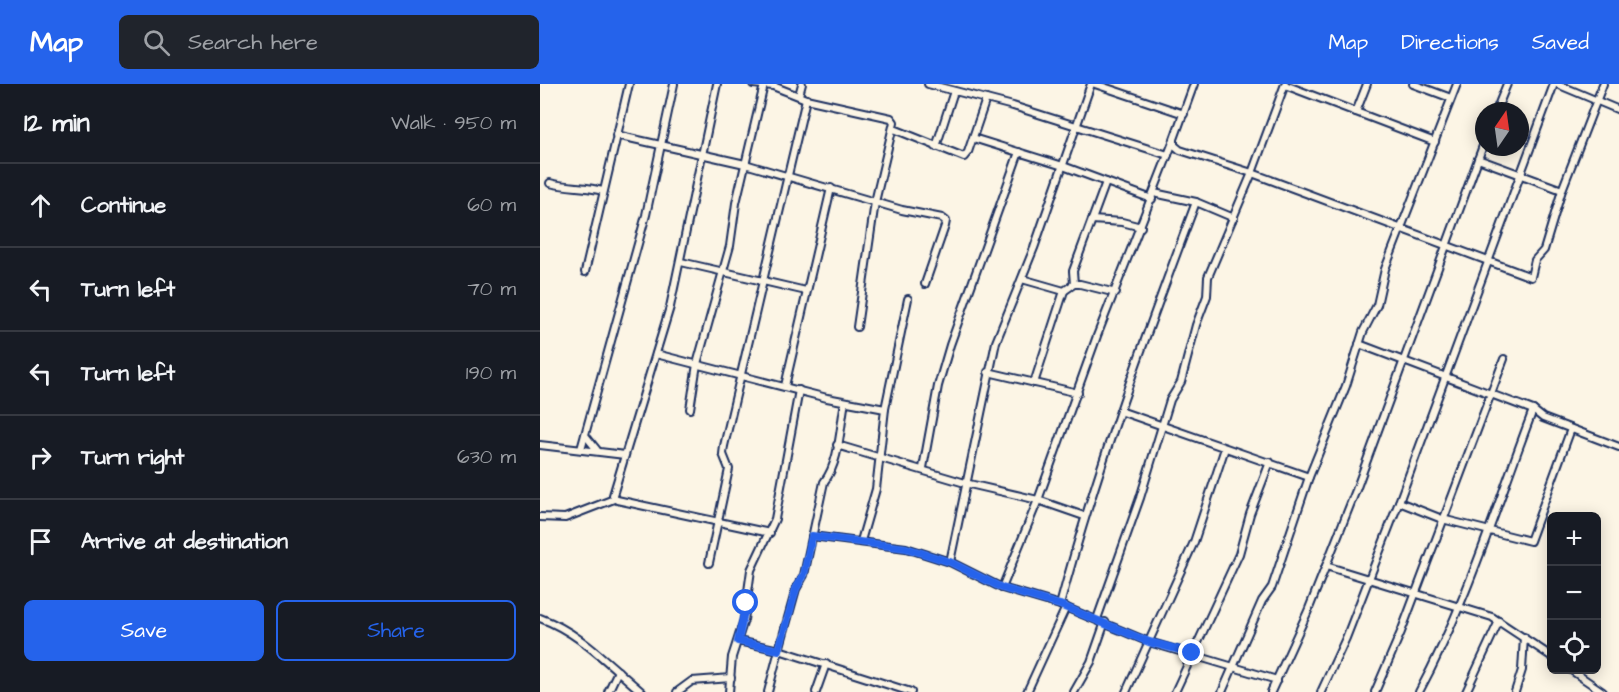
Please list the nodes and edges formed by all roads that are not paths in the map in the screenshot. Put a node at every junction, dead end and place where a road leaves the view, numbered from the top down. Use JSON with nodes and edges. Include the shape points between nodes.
{"nodes":[{"id":1,"x":629,"y":84,"type":"edge"},
{"id":2,"x":674,"y":84,"type":"edge"},
{"id":3,"x":717,"y":84,"type":"edge"},
{"id":4,"x":753,"y":84,"type":"edge"},
{"id":5,"x":802,"y":84,"type":"edge"},
{"id":6,"x":927,"y":84,"type":"edge"},
{"id":7,"x":1093,"y":84,"type":"edge"},
{"id":8,"x":1194,"y":84,"type":"edge"},
{"id":9,"x":1285,"y":84,"type":"edge"},
{"id":10,"x":1367,"y":84,"type":"edge"},
{"id":11,"x":1413,"y":84,"type":"edge"},
{"id":12,"x":1456,"y":84,"type":"edge"},
{"id":13,"x":1507,"y":84,"type":"edge"},
{"id":14,"x":1556,"y":84,"type":"edge"},
{"id":15,"x":1603,"y":84,"type":"edge"},
{"id":16,"x":764,"y":85,"type":"edge"},
{"id":17,"x":954,"y":91,"type":"junction"},
{"id":18,"x":799,"y":94,"type":"junction"},
{"id":19,"x":1451,"y":98,"type":"junction"},
{"id":20,"x":806,"y":99,"type":"junction"},
{"id":21,"x":986,"y":99,"type":"junction"},
{"id":22,"x":1597,"y":101,"type":"junction"},
{"id":23,"x":1500,"y":102,"type":"edge"},
{"id":24,"x":1619,"y":110,"type":"edge"},
{"id":25,"x":1356,"y":112,"type":"junction"},
{"id":26,"x":1184,"y":114,"type":"junction"},
{"id":27,"x":1077,"y":127,"type":"junction"},
{"id":28,"x":894,"y":129,"type":"junction"},
{"id":29,"x":616,"y":135,"type":"junction"},
{"id":30,"x":973,"y":138,"type":"junction"},
{"id":31,"x":1174,"y":139,"type":"junction"},
{"id":32,"x":1435,"y":142,"type":"junction"},
{"id":33,"x":659,"y":145,"type":"junction"},
{"id":34,"x":936,"y":147,"type":"junction"},
{"id":35,"x":1019,"y":152,"type":"junction"},
{"id":36,"x":702,"y":155,"type":"junction"},
{"id":37,"x":1168,"y":155,"type":"junction"},
{"id":38,"x":1479,"y":156,"type":"edge"},
{"id":39,"x":1478,"y":159,"type":"junction"},
{"id":40,"x":745,"y":164,"type":"junction"},
{"id":41,"x":1063,"y":166,"type":"junction"},
{"id":42,"x":1252,"y":173,"type":"junction"},
{"id":43,"x":1522,"y":174,"type":"junction"},
{"id":44,"x":786,"y":176,"type":"junction"},
{"id":45,"x":1106,"y":182,"type":"junction"},
{"id":46,"x":550,"y":183,"type":"dead end"},
{"id":47,"x":831,"y":188,"type":"junction"},
{"id":48,"x":1562,"y":190,"type":"junction"},
{"id":49,"x":603,"y":191,"type":"junction"},
{"id":50,"x":1153,"y":196,"type":"junction"},
{"id":51,"x":875,"y":202,"type":"junction"},
{"id":52,"x":1196,"y":202,"type":"junction"},
{"id":53,"x":1234,"y":218,"type":"junction"},
{"id":54,"x":1092,"y":220,"type":"junction"},
{"id":55,"x":1141,"y":227,"type":"junction"},
{"id":56,"x":1401,"y":230,"type":"junction"},
{"id":57,"x":1445,"y":245,"type":"junction"},
{"id":58,"x":1487,"y":261,"type":"junction"},
{"id":59,"x":681,"y":262,"type":"junction"},
{"id":60,"x":723,"y":271,"type":"junction"},
{"id":61,"x":585,"y":272,"type":"dead end"},
{"id":62,"x":763,"y":279,"type":"junction"},
{"id":63,"x":1023,"y":279,"type":"junction"},
{"id":64,"x":925,"y":284,"type":"dead end"},
{"id":65,"x":1074,"y":284,"type":"junction"},
{"id":66,"x":806,"y":291,"type":"junction"},
{"id":67,"x":1064,"y":291,"type":"junction"},
{"id":68,"x":1116,"y":293,"type":"junction"},
{"id":69,"x":908,"y":300,"type":"dead end"},
{"id":70,"x":857,"y":327,"type":"dead end"},
{"id":71,"x":1359,"y":344,"type":"junction"},
{"id":72,"x":656,"y":354,"type":"junction"},
{"id":73,"x":1504,"y":358,"type":"dead end"},
{"id":74,"x":1403,"y":361,"type":"junction"},
{"id":75,"x":697,"y":364,"type":"junction"},
{"id":76,"x":988,"y":372,"type":"junction"},
{"id":77,"x":742,"y":375,"type":"junction"},
{"id":78,"x":1445,"y":377,"type":"junction"},
{"id":79,"x":1034,"y":383,"type":"junction"},
{"id":80,"x":786,"y":386,"type":"junction"},
{"id":81,"x":799,"y":390,"type":"junction"},
{"id":82,"x":1078,"y":393,"type":"junction"},
{"id":83,"x":1491,"y":394,"type":"junction"},
{"id":84,"x":845,"y":402,"type":"junction"},
{"id":85,"x":885,"y":408,"type":"junction"},
{"id":86,"x":690,"y":409,"type":"dead end"},
{"id":87,"x":1533,"y":410,"type":"junction"},
{"id":88,"x":1120,"y":411,"type":"junction"},
{"id":89,"x":1163,"y":426,"type":"junction"},
{"id":90,"x":1571,"y":429,"type":"junction"},
{"id":91,"x":585,"y":435,"type":"junction"},
{"id":92,"x":540,"y":445,"type":"edge"},
{"id":93,"x":837,"y":445,"type":"junction"},
{"id":94,"x":1619,"y":447,"type":"edge"},
{"id":95,"x":581,"y":448,"type":"junction"},
{"id":96,"x":1225,"y":448,"type":"junction"},
{"id":97,"x":597,"y":450,"type":"junction"},
{"id":98,"x":625,"y":455,"type":"junction"},
{"id":99,"x":878,"y":456,"type":"junction"},
{"id":100,"x":1270,"y":462,"type":"junction"},
{"id":101,"x":923,"y":468,"type":"junction"},
{"id":102,"x":1309,"y":477,"type":"junction"},
{"id":103,"x":965,"y":483,"type":"junction"},
{"id":104,"x":614,"y":499,"type":"junction"},
{"id":105,"x":1038,"y":500,"type":"junction"},
{"id":106,"x":1399,"y":502,"type":"junction"},
{"id":107,"x":1084,"y":516,"type":"junction"},
{"id":108,"x":540,"y":517,"type":"edge"},
{"id":109,"x":1442,"y":519,"type":"junction"},
{"id":110,"x":719,"y":521,"type":"junction"},
{"id":111,"x":1487,"y":532,"type":"junction"},
{"id":112,"x":770,"y":533,"type":"junction"},
{"id":113,"x":812,"y":536,"type":"junction"},
{"id":114,"x":861,"y":540,"type":"junction"},
{"id":115,"x":950,"y":562,"type":"junction"},
{"id":116,"x":709,"y":563,"type":"dead end"},
{"id":117,"x":1326,"y":566,"type":"junction"},
{"id":118,"x":1368,"y":578,"type":"junction"},
{"id":119,"x":1002,"y":588,"type":"junction"},
{"id":120,"x":1413,"y":593,"type":"junction"},
{"id":121,"x":1063,"y":606,"type":"junction"},
{"id":122,"x":1458,"y":607,"type":"junction"},
{"id":123,"x":540,"y":618,"type":"edge"},
{"id":124,"x":1097,"y":619,"type":"junction"},
{"id":125,"x":1499,"y":621,"type":"junction"},
{"id":126,"x":1105,"y":622,"type":"junction"},
{"id":127,"x":1524,"y":637,"type":"junction"},
{"id":128,"x":738,"y":641,"type":"junction"},
{"id":129,"x":1149,"y":642,"type":"junction"},
{"id":130,"x":779,"y":650,"type":"junction"},
{"id":131,"x":1192,"y":653,"type":"junction"},
{"id":132,"x":1547,"y":653,"type":"edge"},
{"id":133,"x":825,"y":664,"type":"junction"},
{"id":134,"x":1233,"y":666,"type":"junction"},
{"id":135,"x":618,"y":671,"type":"junction"},
{"id":136,"x":1578,"y":674,"type":"edge"},
{"id":137,"x":731,"y":678,"type":"junction"},
{"id":138,"x":1276,"y":680,"type":"junction"},
{"id":139,"x":608,"y":692,"type":"edge"},
{"id":140,"x":642,"y":692,"type":"edge"},
{"id":141,"x":677,"y":692,"type":"edge"},
{"id":142,"x":729,"y":692,"type":"edge"},
{"id":143,"x":768,"y":692,"type":"edge"},
{"id":144,"x":816,"y":692,"type":"edge"},
{"id":145,"x":912,"y":692,"type":"edge"},
{"id":146,"x":1027,"y":692,"type":"edge"},
{"id":147,"x":1074,"y":692,"type":"edge"},
{"id":148,"x":1126,"y":692,"type":"edge"},
{"id":149,"x":1175,"y":692,"type":"edge"},
{"id":150,"x":1222,"y":692,"type":"edge"},
{"id":151,"x":1271,"y":692,"type":"edge"},
{"id":152,"x":1322,"y":692,"type":"edge"},
{"id":153,"x":1375,"y":692,"type":"edge"},
{"id":154,"x":1419,"y":692,"type":"edge"},
{"id":155,"x":1466,"y":692,"type":"edge"},
{"id":156,"x":1515,"y":692,"type":"edge"},
{"id":157,"x":1603,"y":692,"type":"edge"}],
"edges":[{"from":1,"to":29,"type":"street"},
{"from":2,"to":33,"type":"street"},
{"from":3,"to":36,"type":"street"},
{"from":4,"to":16,"type":"street"},
{"from":5,"to":18,"type":"street"},
{"from":6,"to":17,"type":"street"},
{"from":7,"to":26,"type":"street"},
{"from":7,"to":27,"type":"street"},
{"from":8,"to":26,"type":"street"},
{"from":9,"to":25,"type":"street"},
{"from":9,"to":42,"type":"street"},
{"from":10,"to":25,"type":"street"},
{"from":11,"to":19,"type":"street"},
{"from":12,"to":19,"type":"street"},
{"from":13,"to":23,"type":"street"},
{"from":14,"to":22,"type":"street"},
{"from":14,"to":43,"type":"street"},
{"from":15,"to":22,"type":"street"},
{"from":16,"to":18,"type":"street"},
{"from":16,"to":40,"type":"street"},
{"from":17,"to":21,"type":"street"},
{"from":17,"to":34,"type":"street"},
{"from":18,"to":20,"type":"street"},
{"from":19,"to":32,"type":"street"},
{"from":20,"to":28,"type":"street","via":[[891,118]]},
{"from":20,"to":44,"type":"street"},
{"from":21,"to":27,"type":"street"},
{"from":21,"to":30,"type":"street"},
{"from":22,"to":24,"type":"street"},
{"from":22,"to":48,"type":"street"},
{"from":25,"to":32,"type":"street"},
{"from":26,"to":31,"type":"street"},
{"from":27,"to":37,"type":"street"},
{"from":27,"to":41,"type":"street"},
{"from":28,"to":34,"type":"street"},
{"from":28,"to":51,"type":"street"},
{"from":29,"to":33,"type":"street"},
{"from":29,"to":49,"type":"street"},
{"from":30,"to":34,"type":"street","via":[[964,156]]},
{"from":30,"to":35,"type":"street"},
{"from":31,"to":37,"type":"street"},
{"from":31,"to":42,"type":"street","via":[[1180,150]]},
{"from":32,"to":56,"type":"street"},
{"from":33,"to":36,"type":"street"},
{"from":33,"to":91,"type":"street","via":[[646,215]]},
{"from":35,"to":41,"type":"street"},
{"from":35,"to":101,"type":"street","via":[[950,345]]},
{"from":36,"to":40,"type":"street"},
{"from":36,"to":59,"type":"street"},
{"from":37,"to":50,"type":"street"},
{"from":38,"to":39,"type":"street"},
{"from":39,"to":43,"type":"street"},
{"from":39,"to":57,"type":"street"},
{"from":40,"to":44,"type":"street"},
{"from":40,"to":60,"type":"street"},
{"from":41,"to":45,"type":"street"},
{"from":41,"to":63,"type":"street"},
{"from":42,"to":53,"type":"street"},
{"from":42,"to":56,"type":"street"},
{"from":43,"to":48,"type":"street"},
{"from":43,"to":58,"type":"street"},
{"from":44,"to":47,"type":"street"},
{"from":44,"to":62,"type":"street"},
{"from":45,"to":50,"type":"street"},
{"from":45,"to":54,"type":"street"},
{"from":46,"to":49,"type":"street"},
{"from":47,"to":51,"type":"street"},
{"from":47,"to":66,"type":"street"},
{"from":48,"to":58,"type":"street","via":[[1544,250],[1535,260],[1530,277]]},
{"from":49,"to":61,"type":"street"},
{"from":50,"to":52,"type":"street"},
{"from":50,"to":55,"type":"street"},
{"from":51,"to":64,"type":"street","via":[[946,221]]},
{"from":51,"to":70,"type":"street"},
{"from":52,"to":53,"type":"street"},
{"from":52,"to":88,"type":"street"},
{"from":53,"to":89,"type":"street","via":[[1208,277],[1207,296]]},
{"from":54,"to":55,"type":"street"},
{"from":54,"to":65,"type":"street","via":[[1073,271]]},
{"from":55,"to":68,"type":"street"},
{"from":56,"to":57,"type":"street"},
{"from":56,"to":71,"type":"street","via":[[1385,268],[1377,305]]},
{"from":57,"to":58,"type":"street"},
{"from":57,"to":74,"type":"street"},
{"from":58,"to":78,"type":"street"},
{"from":59,"to":60,"type":"street"},
{"from":59,"to":72,"type":"street"},
{"from":60,"to":62,"type":"street"},
{"from":60,"to":75,"type":"street"},
{"from":62,"to":66,"type":"street"},
{"from":62,"to":77,"type":"street"},
{"from":63,"to":67,"type":"street"},
{"from":63,"to":76,"type":"street","via":[[996,342]]},
{"from":65,"to":67,"type":"street"},
{"from":65,"to":68,"type":"street"},
{"from":66,"to":80,"type":"street"},
{"from":67,"to":79,"type":"street"},
{"from":68,"to":82,"type":"street"},
{"from":69,"to":85,"type":"street"},
{"from":71,"to":74,"type":"street"},
{"from":71,"to":102,"type":"street","via":[[1343,396]]},
{"from":72,"to":75,"type":"street"},
{"from":72,"to":98,"type":"street"},
{"from":73,"to":83,"type":"street"},
{"from":74,"to":78,"type":"street"},
{"from":74,"to":117,"type":"street"},
{"from":75,"to":77,"type":"street"},
{"from":75,"to":86,"type":"street"},
{"from":76,"to":79,"type":"street"},
{"from":76,"to":103,"type":"street"},
{"from":77,"to":80,"type":"street"},
{"from":77,"to":110,"type":"street","via":[[724,446],[729,469]]},
{"from":78,"to":83,"type":"street"},
{"from":78,"to":106,"type":"street"},
{"from":79,"to":82,"type":"street"},
{"from":80,"to":81,"type":"street"},
{"from":81,"to":84,"type":"street"},
{"from":81,"to":112,"type":"street"},
{"from":82,"to":105,"type":"street"},
{"from":83,"to":87,"type":"street"},
{"from":83,"to":109,"type":"street"},
{"from":84,"to":85,"type":"street"},
{"from":84,"to":93,"type":"street"},
{"from":85,"to":99,"type":"street"},
{"from":87,"to":90,"type":"street"},
{"from":87,"to":111,"type":"street"},
{"from":88,"to":89,"type":"street"},
{"from":88,"to":107,"type":"street"},
{"from":89,"to":96,"type":"street"},
{"from":89,"to":124,"type":"street"},
{"from":90,"to":94,"type":"street"},
{"from":90,"to":111,"type":"street","via":[[1530,541]]},
{"from":91,"to":95,"type":"street"},
{"from":91,"to":97,"type":"street"},
{"from":92,"to":95,"type":"street"},
{"from":93,"to":99,"type":"street"},
{"from":93,"to":113,"type":"street"},
{"from":95,"to":97,"type":"street"},
{"from":96,"to":100,"type":"street"},
{"from":96,"to":129,"type":"street","via":[[1194,542]]},
{"from":97,"to":98,"type":"street"},
{"from":98,"to":104,"type":"street"},
{"from":99,"to":101,"type":"street"},
{"from":99,"to":114,"type":"street","via":[[876,489]]},
{"from":100,"to":102,"type":"street"},
{"from":100,"to":131,"type":"street","via":[[1239,554]]},
{"from":101,"to":103,"type":"street"},
{"from":102,"to":134,"type":"street","via":[[1272,587]]},
{"from":103,"to":105,"type":"street"},
{"from":103,"to":115,"type":"street"},
{"from":104,"to":108,"type":"street","via":[[565,518]]},
{"from":104,"to":110,"type":"street"},
{"from":105,"to":107,"type":"street"},
{"from":105,"to":119,"type":"street"},
{"from":106,"to":109,"type":"street"},
{"from":106,"to":118,"type":"street"},
{"from":107,"to":121,"type":"street"},
{"from":109,"to":111,"type":"street"},
{"from":109,"to":120,"type":"street"},
{"from":110,"to":112,"type":"street"},
{"from":110,"to":116,"type":"street"},
{"from":111,"to":122,"type":"street"},
{"from":112,"to":128,"type":"street","via":[[751,570]]},
{"from":113,"to":114,"type":"street"},
{"from":113,"to":130,"type":"street","via":[[804,575],[796,589]]},
{"from":114,"to":115,"type":"street","via":[[906,548]]},
{"from":115,"to":119,"type":"street"},
{"from":117,"to":118,"type":"street"},
{"from":117,"to":138,"type":"street"},
{"from":118,"to":120,"type":"street"},
{"from":118,"to":152,"type":"street"},
{"from":119,"to":121,"type":"street"},
{"from":120,"to":122,"type":"street"},
{"from":120,"to":153,"type":"street"},
{"from":121,"to":124,"type":"street"},
{"from":121,"to":146,"type":"street"},
{"from":122,"to":125,"type":"street"},
{"from":122,"to":154,"type":"street"},
{"from":123,"to":135,"type":"street","via":[[566,629]]},
{"from":124,"to":126,"type":"street"},
{"from":125,"to":127,"type":"street"},
{"from":125,"to":155,"type":"street"},
{"from":126,"to":129,"type":"street"},
{"from":126,"to":147,"type":"street","via":[[1091,662]]},
{"from":127,"to":132,"type":"street"},
{"from":127,"to":156,"type":"street","via":[[1522,670]]},
{"from":128,"to":130,"type":"street"},
{"from":128,"to":137,"type":"street"},
{"from":129,"to":131,"type":"street"},
{"from":129,"to":148,"type":"street"},
{"from":130,"to":133,"type":"street"},
{"from":130,"to":143,"type":"street"},
{"from":131,"to":134,"type":"street"},
{"from":131,"to":149,"type":"street"},
{"from":133,"to":144,"type":"street"},
{"from":133,"to":145,"type":"street"},
{"from":134,"to":138,"type":"street"},
{"from":134,"to":150,"type":"street"},
{"from":135,"to":139,"type":"street"},
{"from":135,"to":140,"type":"street"},
{"from":136,"to":157,"type":"street"},
{"from":137,"to":141,"type":"street","via":[[692,681]]},
{"from":137,"to":142,"type":"street"},
{"from":138,"to":151,"type":"street"}]}
